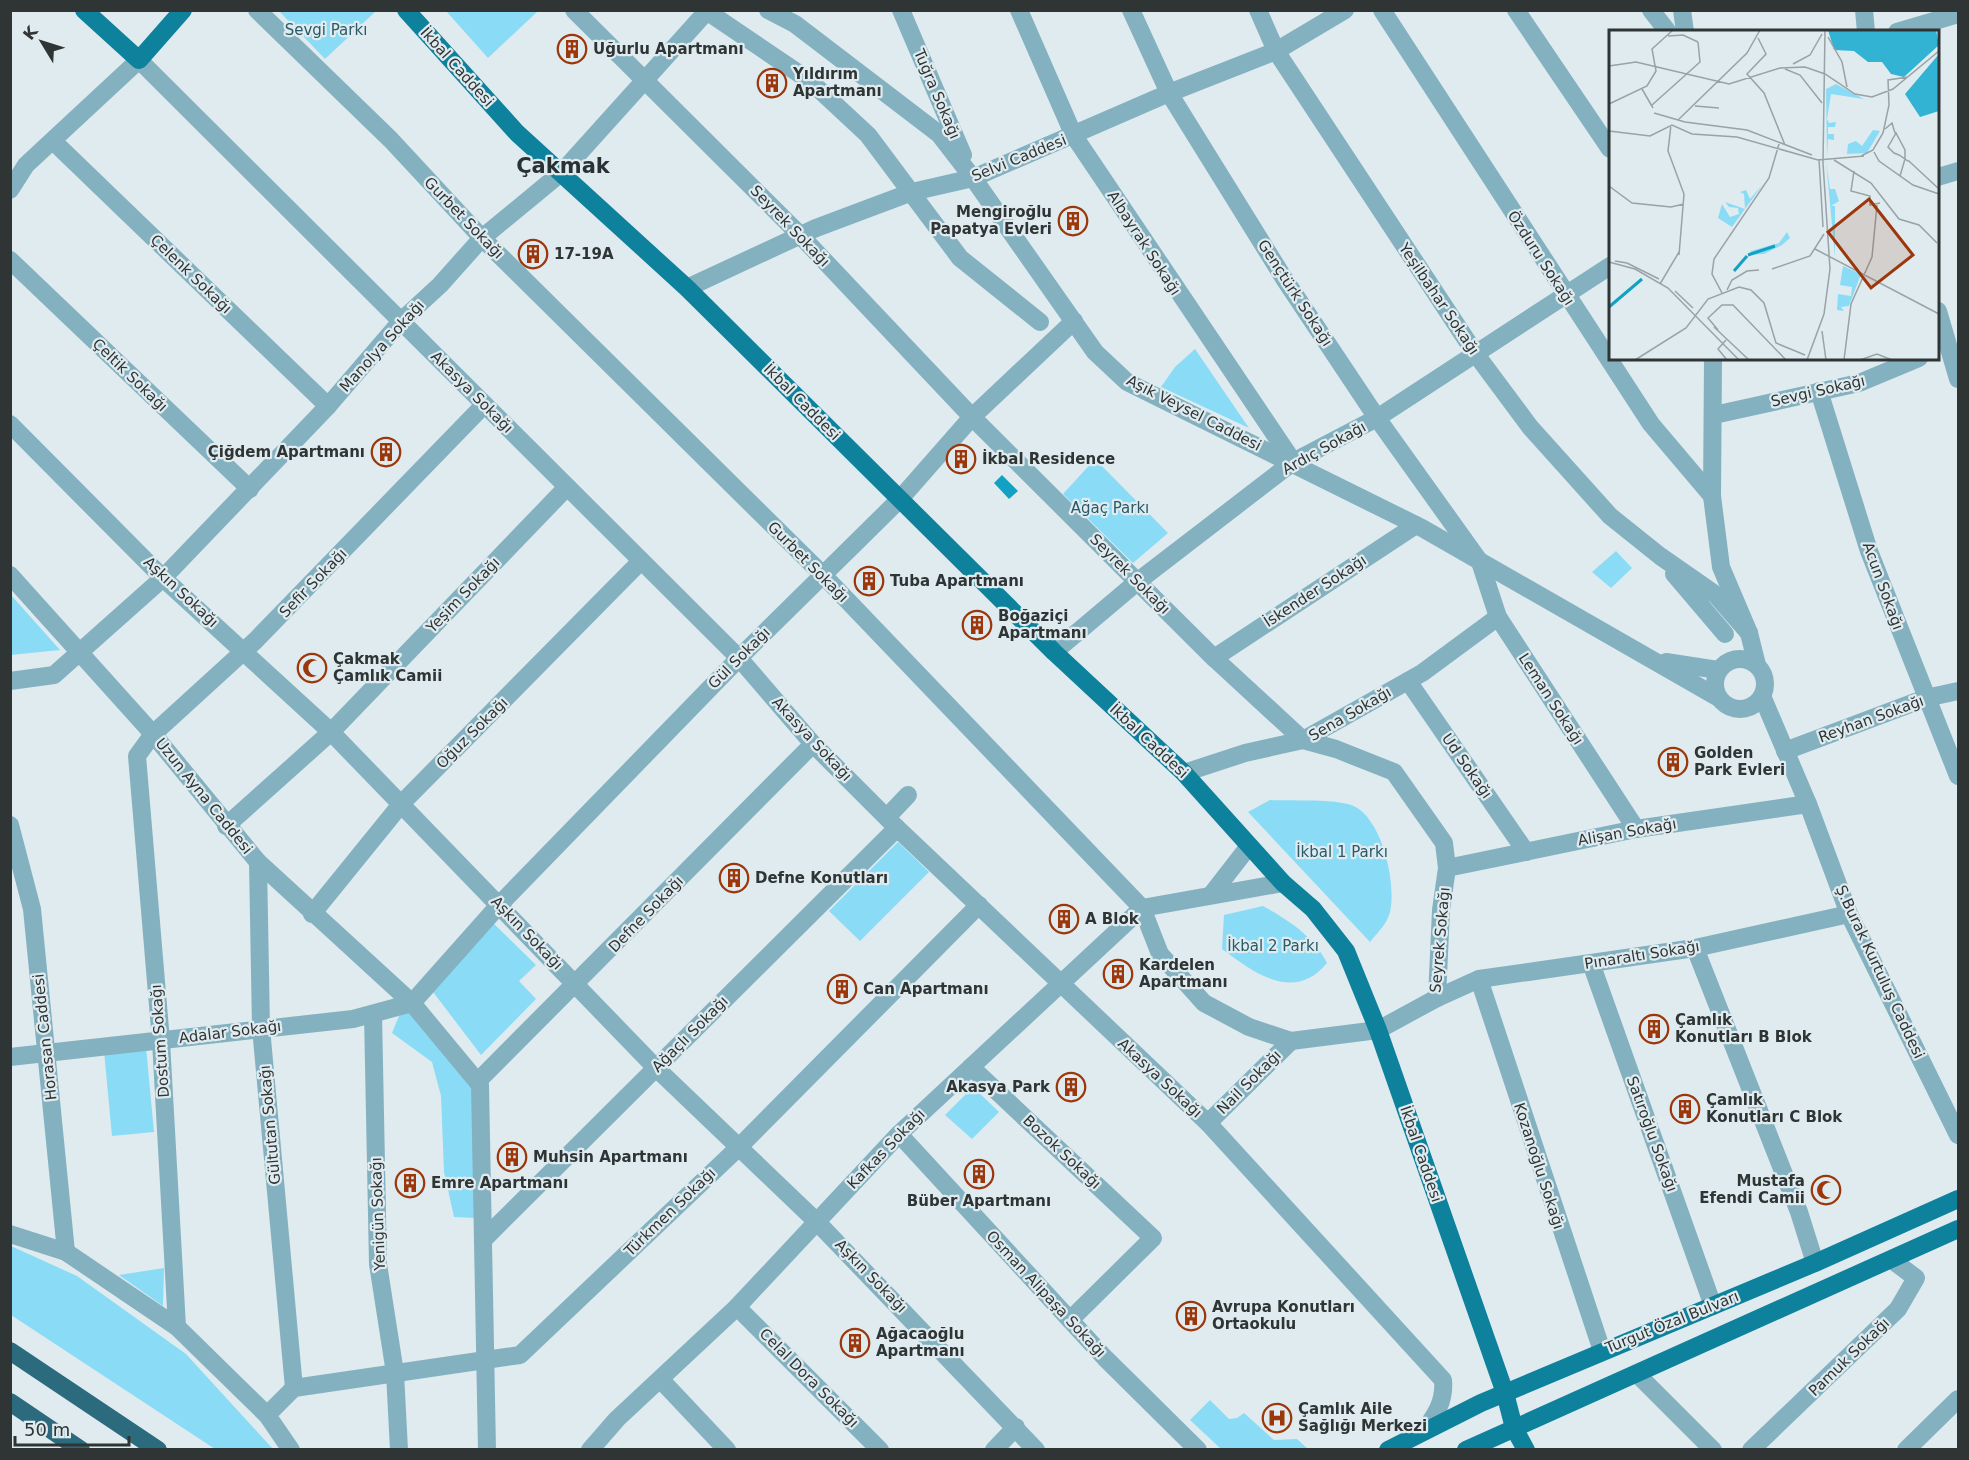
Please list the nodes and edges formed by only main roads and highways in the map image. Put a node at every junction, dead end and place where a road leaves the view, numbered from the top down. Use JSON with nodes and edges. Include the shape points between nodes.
{"nodes":[{"id":1,"x":84,"y":10,"type":"edge"},
{"id":2,"x":183,"y":10,"type":"edge"},
{"id":3,"x":406,"y":10,"type":"edge"},
{"id":4,"x":422,"y":10,"type":"edge"},
{"id":5,"x":562,"y":172,"type":"junction"},
{"id":6,"x":1959,"y":1199,"type":"edge"},
{"id":7,"x":1959,"y":1229,"type":"edge"},
{"id":8,"x":10,"y":1351,"type":"edge"},
{"id":9,"x":1505,"y":1393,"type":"junction"},
{"id":10,"x":10,"y":1402,"type":"edge"},
{"id":11,"x":1514,"y":1428,"type":"junction"},
{"id":12,"x":81,"y":1449,"type":"edge"},
{"id":13,"x":158,"y":1449,"type":"edge"},
{"id":14,"x":1388,"y":1449,"type":"edge"},
{"id":15,"x":1466,"y":1449,"type":"edge"},
{"id":16,"x":1526,"y":1449,"type":"edge"}],
"edges":[{"from":1,"to":2,"type":"main road","via":[[139,60]]},
{"from":3,"to":5,"type":"main road","name":"İkbal Caddesi","via":[[517,133]]},
{"from":4,"to":5,"type":"main road","name":"İkbal Caddesi"},
{"from":5,"to":9,"type":"main road","name":"İkbal Caddesi","via":[[687,288],[1054,652],[1184,773],[1283,883],[1313,909],[1346,951],[1378,1030]]},
{"from":6,"to":9,"type":"main road","name":"Turgut Özal Bulvarı"},
{"from":7,"to":11,"type":"main road","name":"Turgut Özal Bulvarı"},
{"from":8,"to":13,"type":"highway"},
{"from":9,"to":11,"type":"main road","name":"İkbal Caddesi"},
{"from":9,"to":14,"type":"main road","name":"Turgut Özal Bulvarı"},
{"from":10,"to":12,"type":"highway"},
{"from":11,"to":15,"type":"main road","name":"Turgut Özal Bulvarı"},
{"from":11,"to":16,"type":"main road","name":"İkbal Caddesi"}]}
